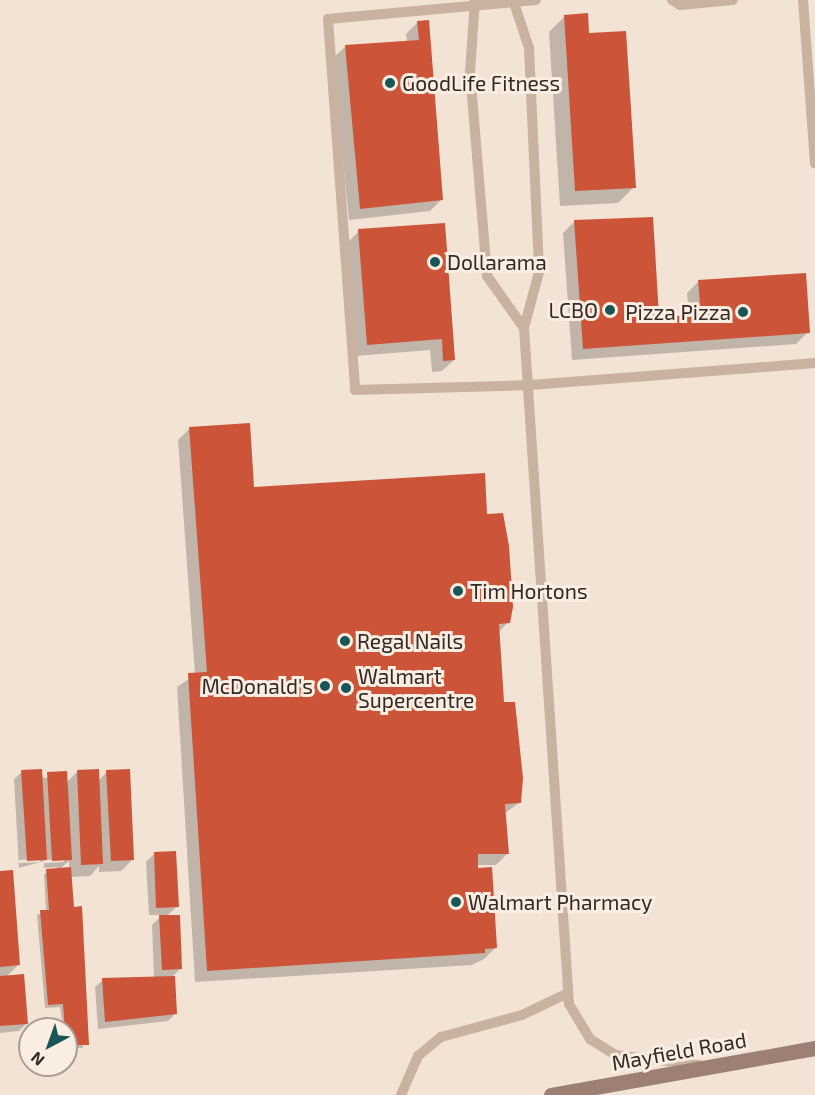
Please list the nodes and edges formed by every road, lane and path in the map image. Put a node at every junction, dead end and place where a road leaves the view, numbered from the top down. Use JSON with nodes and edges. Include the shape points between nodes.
{"nodes":[{"id":1,"x":536,"y":0,"type":"edge"},
{"id":2,"x":672,"y":0,"type":"edge"},
{"id":3,"x":733,"y":0,"type":"edge"},
{"id":4,"x":803,"y":0,"type":"edge"},
{"id":5,"x":514,"y":1,"type":"edge"},
{"id":6,"x":475,"y":3,"type":"edge"},
{"id":7,"x":815,"y":164,"type":"edge"},
{"id":8,"x":524,"y":327,"type":"junction"},
{"id":9,"x":815,"y":363,"type":"edge"},
{"id":10,"x":530,"y":385,"type":"junction"},
{"id":11,"x":568,"y":993,"type":"junction"},
{"id":12,"x":815,"y":1048,"type":"edge"},
{"id":13,"x":714,"y":1066,"type":"junction"},
{"id":14,"x":401,"y":1095,"type":"edge"},
{"id":15,"x":551,"y":1095,"type":"edge"}],
"edges":[{"from":1,"to":5,"type":"lane"},
{"from":2,"to":3,"type":"lane","via":[[680,5]]},
{"from":4,"to":7,"type":"lane"},
{"from":5,"to":6,"type":"lane"},
{"from":5,"to":8,"type":"lane","via":[[529,48],[539,272]]},
{"from":6,"to":8,"type":"lane","via":[[470,72],[487,276]]},
{"from":6,"to":10,"type":"lane","via":[[328,20],[355,390]]},
{"from":8,"to":10,"type":"lane"},
{"from":9,"to":10,"type":"lane"},
{"from":10,"to":11,"type":"lane"},
{"from":11,"to":13,"type":"lane","via":[[577,1022],[599,1047],[616,1055]]},
{"from":11,"to":14,"type":"lane","via":[[491,1025],[441,1037],[418,1056]]},
{"from":12,"to":13,"type":"main road","name":"Mayfield Road"},
{"from":13,"to":15,"type":"main road","name":"Mayfield Road"}]}
